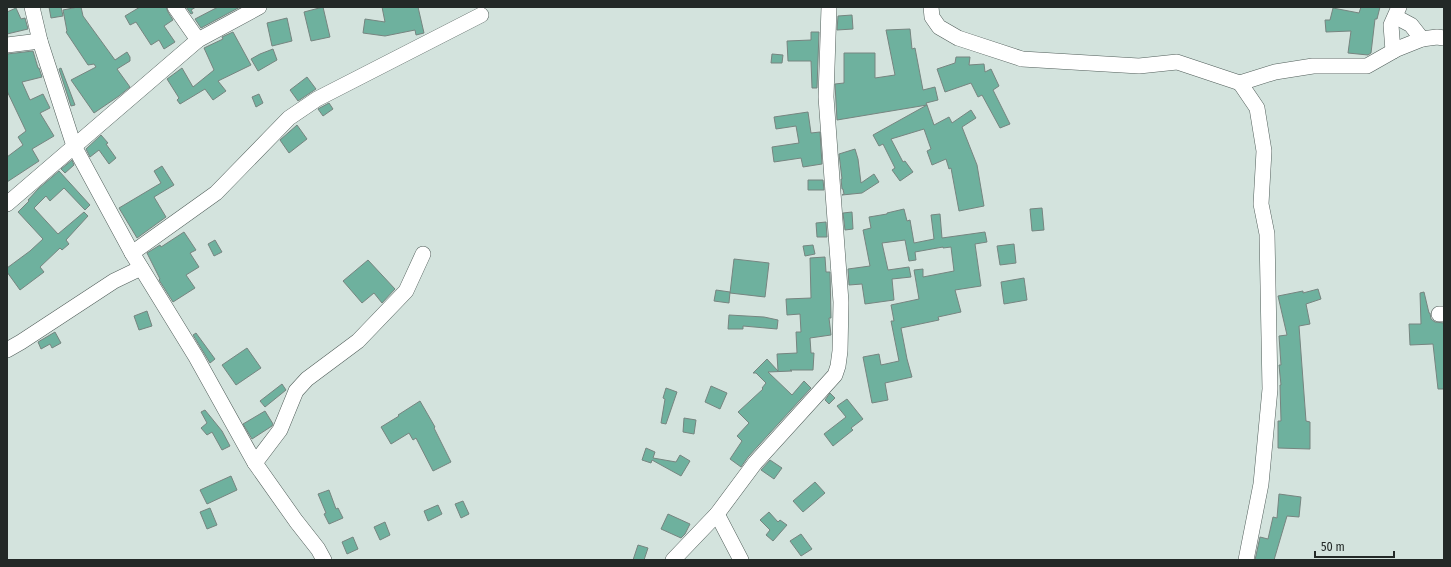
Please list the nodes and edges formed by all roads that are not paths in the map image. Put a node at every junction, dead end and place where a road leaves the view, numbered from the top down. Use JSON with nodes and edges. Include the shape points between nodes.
{"nodes":[{"id":1,"x":32,"y":7,"type":"edge"},
{"id":2,"x":175,"y":7,"type":"edge"},
{"id":3,"x":259,"y":7,"type":"edge"},
{"id":4,"x":829,"y":7,"type":"edge"},
{"id":5,"x":931,"y":7,"type":"edge"},
{"id":6,"x":1398,"y":12,"type":"edge"},
{"id":7,"x":481,"y":15,"type":"dead end"},
{"id":8,"x":1444,"y":38,"type":"edge"},
{"id":9,"x":1422,"y":39,"type":"junction"},
{"id":10,"x":198,"y":40,"type":"junction"},
{"id":11,"x":40,"y":41,"type":"junction"},
{"id":12,"x":7,"y":45,"type":"edge"},
{"id":13,"x":1393,"y":51,"type":"junction"},
{"id":14,"x":1240,"y":83,"type":"junction"},
{"id":15,"x":74,"y":146,"type":"junction"},
{"id":16,"x":7,"y":204,"type":"edge"},
{"id":17,"x":132,"y":253,"type":"junction"},
{"id":18,"x":423,"y":254,"type":"dead end"},
{"id":19,"x":141,"y":268,"type":"junction"},
{"id":20,"x":7,"y":350,"type":"edge"},
{"id":21,"x":255,"y":463,"type":"junction"},
{"id":22,"x":717,"y":514,"type":"junction"},
{"id":23,"x":324,"y":560,"type":"edge"},
{"id":24,"x":673,"y":560,"type":"edge"},
{"id":25,"x":741,"y":560,"type":"edge"},
{"id":26,"x":1246,"y":560,"type":"edge"}],
"edges":[{"from":1,"to":11,"type":"street"},
{"from":2,"to":10,"type":"street"},
{"from":3,"to":10,"type":"street"},
{"from":4,"to":22,"type":"street","via":[[826,97],[841,302],[838,366],[835,375],[755,463]]},
{"from":5,"to":14,"type":"street","via":[[932,17],[939,27],[958,38],[1022,59],[1139,66],[1177,62]]},
{"from":6,"to":9,"type":"street"},
{"from":6,"to":13,"type":"street","via":[[1391,25]]},
{"from":7,"to":17,"type":"street","via":[[317,99],[289,118],[216,193]]},
{"from":8,"to":9,"type":"street"},
{"from":9,"to":13,"type":"street"},
{"from":10,"to":15,"type":"street"},
{"from":11,"to":12,"type":"street"},
{"from":11,"to":15,"type":"street"},
{"from":13,"to":14,"type":"street","via":[[1367,66],[1313,66],[1275,72]]},
{"from":14,"to":26,"type":"street","via":[[1257,108],[1264,151],[1261,204],[1267,234],[1270,382],[1261,484]]},
{"from":15,"to":16,"type":"street"},
{"from":15,"to":17,"type":"street"},
{"from":17,"to":19,"type":"street"},
{"from":18,"to":21,"type":"street","via":[[406,291],[358,340],[307,379],[296,392],[280,430]]},
{"from":19,"to":20,"type":"street","via":[[114,281]]},
{"from":19,"to":21,"type":"street","via":[[196,357]]},
{"from":21,"to":23,"type":"street"},
{"from":22,"to":24,"type":"street"},
{"from":22,"to":25,"type":"street"}]}
